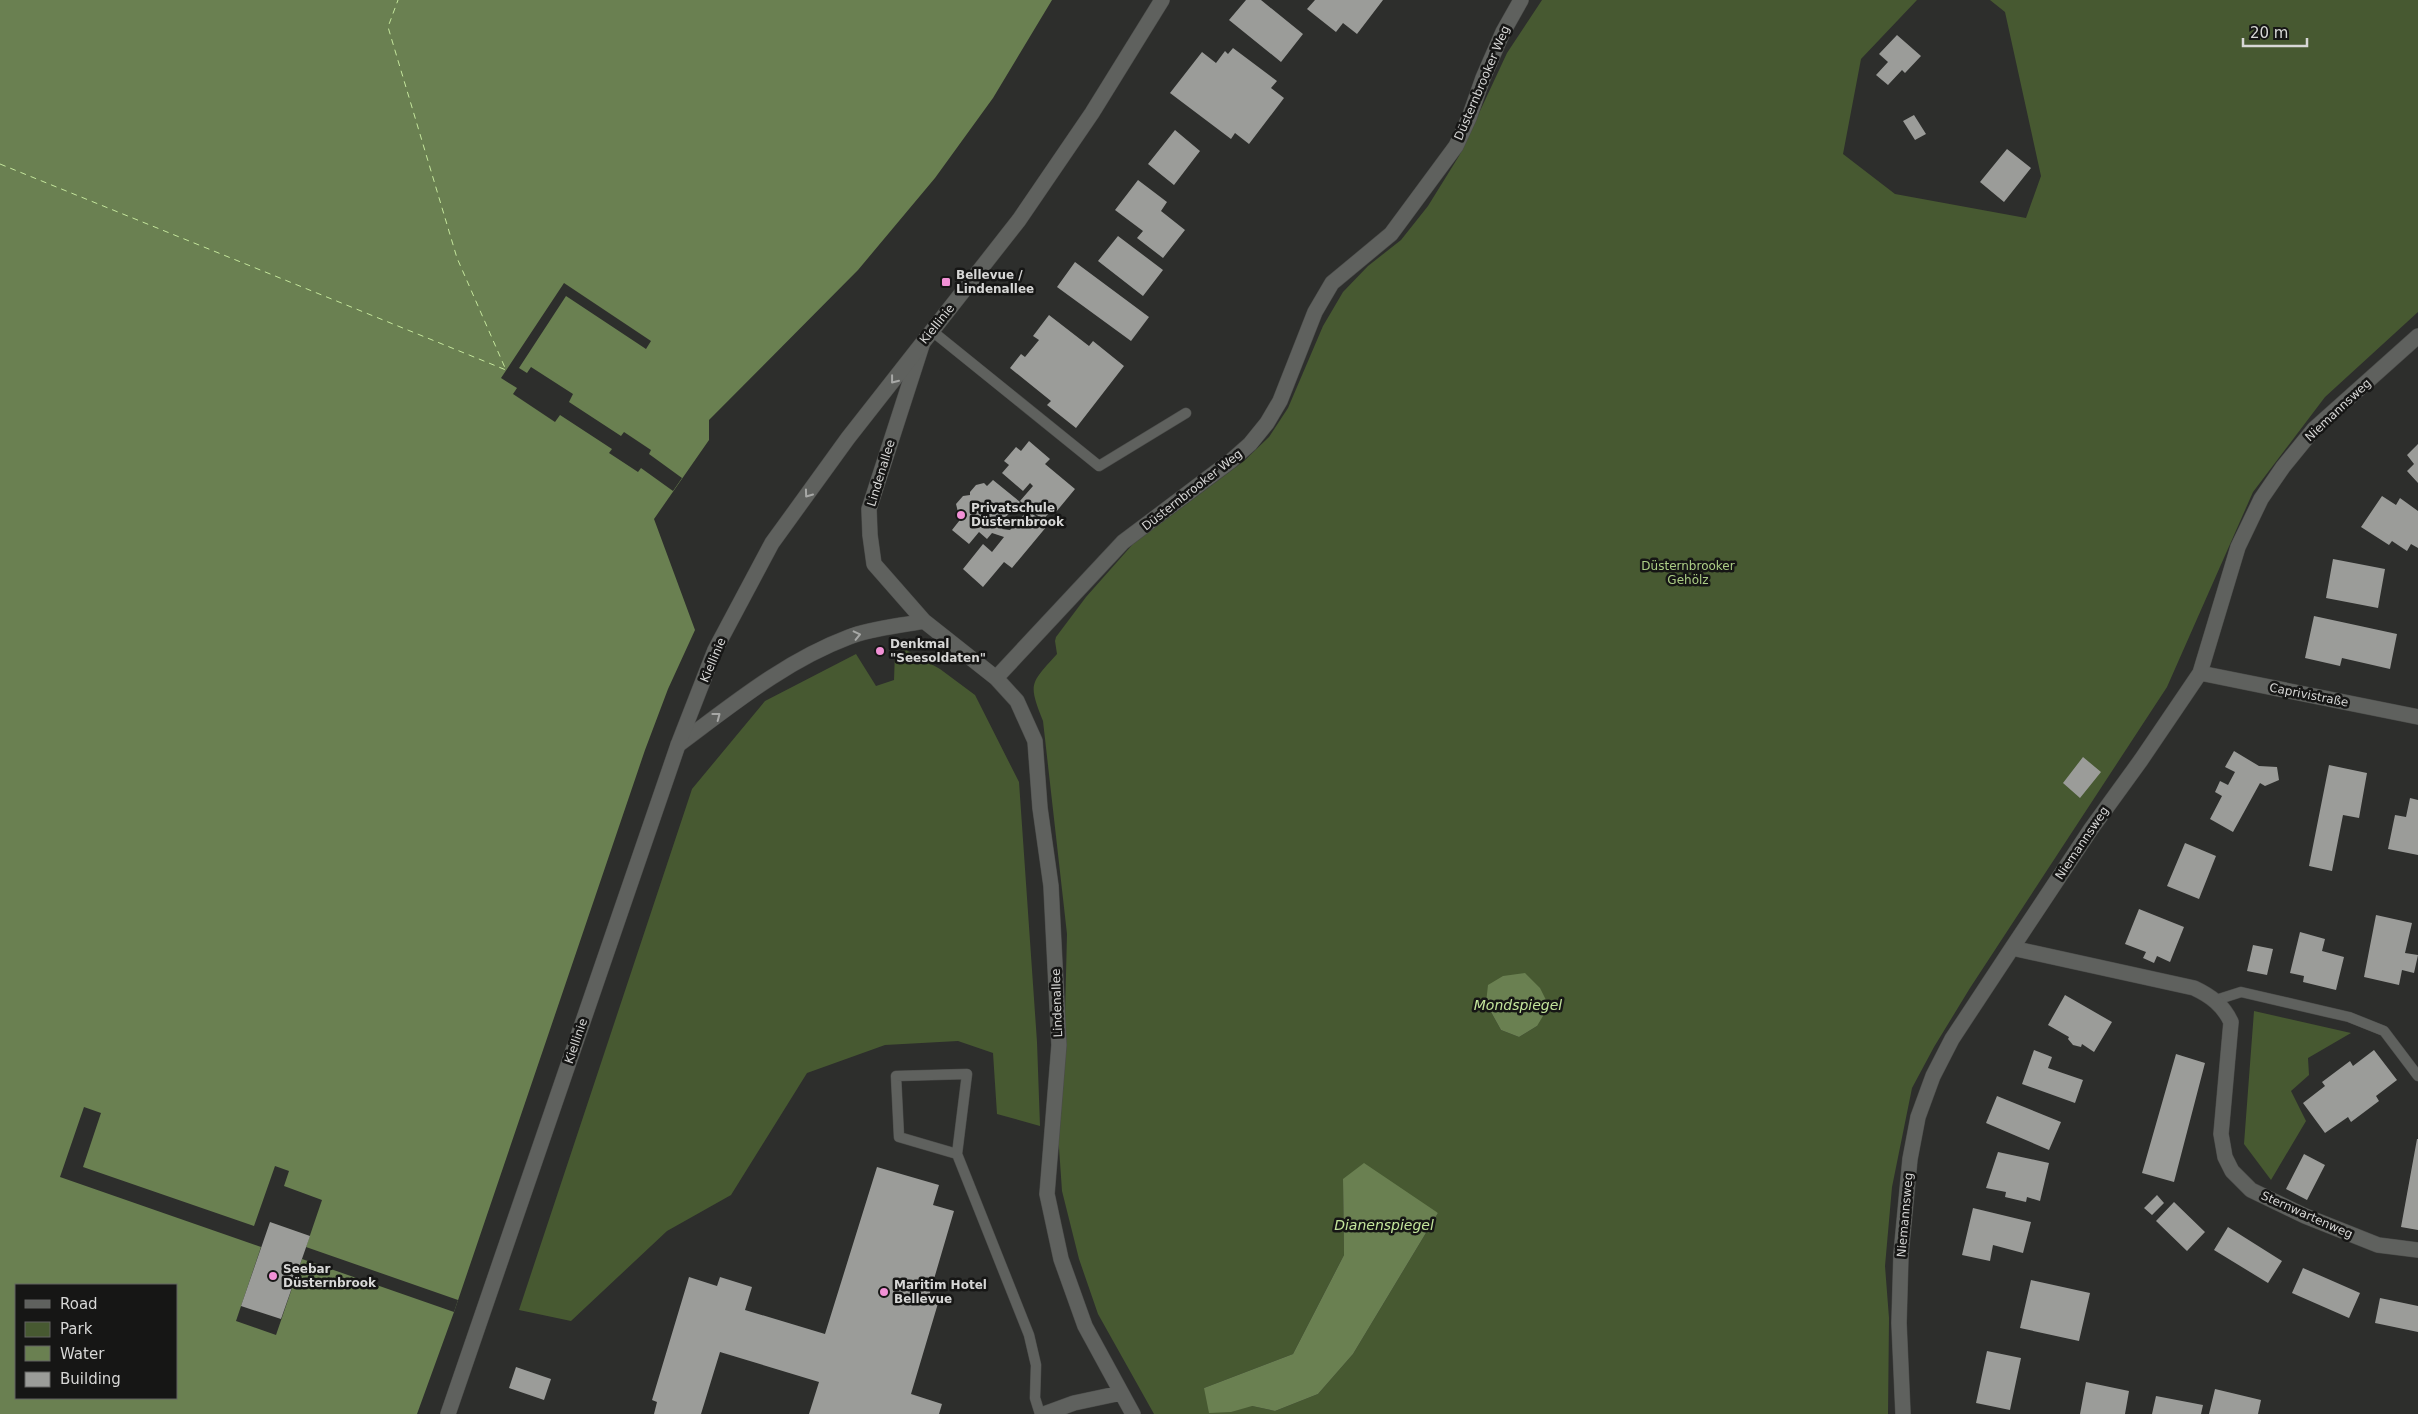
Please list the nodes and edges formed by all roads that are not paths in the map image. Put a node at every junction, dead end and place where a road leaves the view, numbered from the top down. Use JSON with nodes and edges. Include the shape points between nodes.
{"nodes":[{"id":1,"x":1162,"y":0,"type":"edge"},
{"id":2,"x":1521,"y":0,"type":"edge"},
{"id":3,"x":928,"y":336,"type":"junction"},
{"id":4,"x":2418,"y":336,"type":"edge"},
{"id":5,"x":1186,"y":413,"type":"dead end"},
{"id":6,"x":924,"y":621,"type":"junction"},
{"id":7,"x":2200,"y":674,"type":"junction"},
{"id":8,"x":996,"y":678,"type":"junction"},
{"id":9,"x":2418,"y":717,"type":"edge"},
{"id":10,"x":678,"y":746,"type":"junction"},
{"id":11,"x":2012,"y":948,"type":"junction"},
{"id":12,"x":2216,"y":1000,"type":"junction"},
{"id":13,"x":2418,"y":1076,"type":"edge"},
{"id":14,"x":957,"y":1154,"type":"junction"},
{"id":15,"x":2418,"y":1250,"type":"edge"},
{"id":16,"x":1121,"y":1393,"type":"junction"},
{"id":17,"x":448,"y":1414,"type":"edge"},
{"id":18,"x":1042,"y":1414,"type":"edge"},
{"id":19,"x":1133,"y":1414,"type":"edge"},
{"id":20,"x":1903,"y":1414,"type":"edge"}],
"edges":[{"from":1,"to":3,"type":"street","name":"Kiellinie","via":[[1020,220]]},
{"from":2,"to":8,"type":"street","name":"Düsternbrooker Weg","via":[[1483,78],[1456,146],[1391,234],[1332,283],[1315,312],[1280,401],[1267,423],[1232,460],[1123,542]]},
{"from":3,"to":5,"type":"lane","via":[[1099,466]]},
{"from":3,"to":6,"type":"street","name":"Lindenallee","via":[[869,509],[874,564]]},
{"from":3,"to":10,"type":"street","name":"Kiellinie","one_way":true,"via":[[848,438],[772,544],[715,650]]},
{"from":4,"to":7,"type":"street","name":"Niemannsweg","via":[[2314,429],[2261,499],[2238,547]]},
{"from":6,"to":8,"type":"street","name":"Lindenallee"},
{"from":10,"to":6,"type":"street","one_way":true,"via":[[755,687],[800,659],[850,636]]},
{"from":7,"to":9,"type":"street","name":"Caprivistraße"},
{"from":7,"to":11,"type":"street","name":"Niemannsweg"},
{"from":8,"to":16,"type":"street","name":"Lindenallee","via":[[1017,701],[1035,741],[1051,886],[1058,1045],[1046,1194],[1060,1259],[1086,1326]]},
{"from":10,"to":17,"type":"street","name":"Kiellinie"},
{"from":11,"to":12,"type":"street","name":"Sternwartenweg","via":[[2194,988]]},
{"from":11,"to":20,"type":"street","name":"Niemannsweg","via":[[1952,1040],[1933,1076],[1918,1117],[1910,1159],[1901,1254],[1899,1323]]},
{"from":12,"to":13,"type":"lane","via":[[2241,992],[2349,1017],[2384,1031]]},
{"from":12,"to":15,"type":"street","name":"Sternwartenweg","via":[[2231,1022],[2221,1134],[2225,1157],[2232,1171],[2251,1190],[2305,1216],[2378,1245]]},
{"from":14,"to":14,"type":"lane","via":[[898,1137],[896,1076],[967,1074]]},
{"from":14,"to":18,"type":"lane","via":[[1030,1335],[1036,1365],[1036,1398]]},
{"from":16,"to":18,"type":"street"},
{"from":16,"to":19,"type":"street","name":"Lindenallee"}]}
